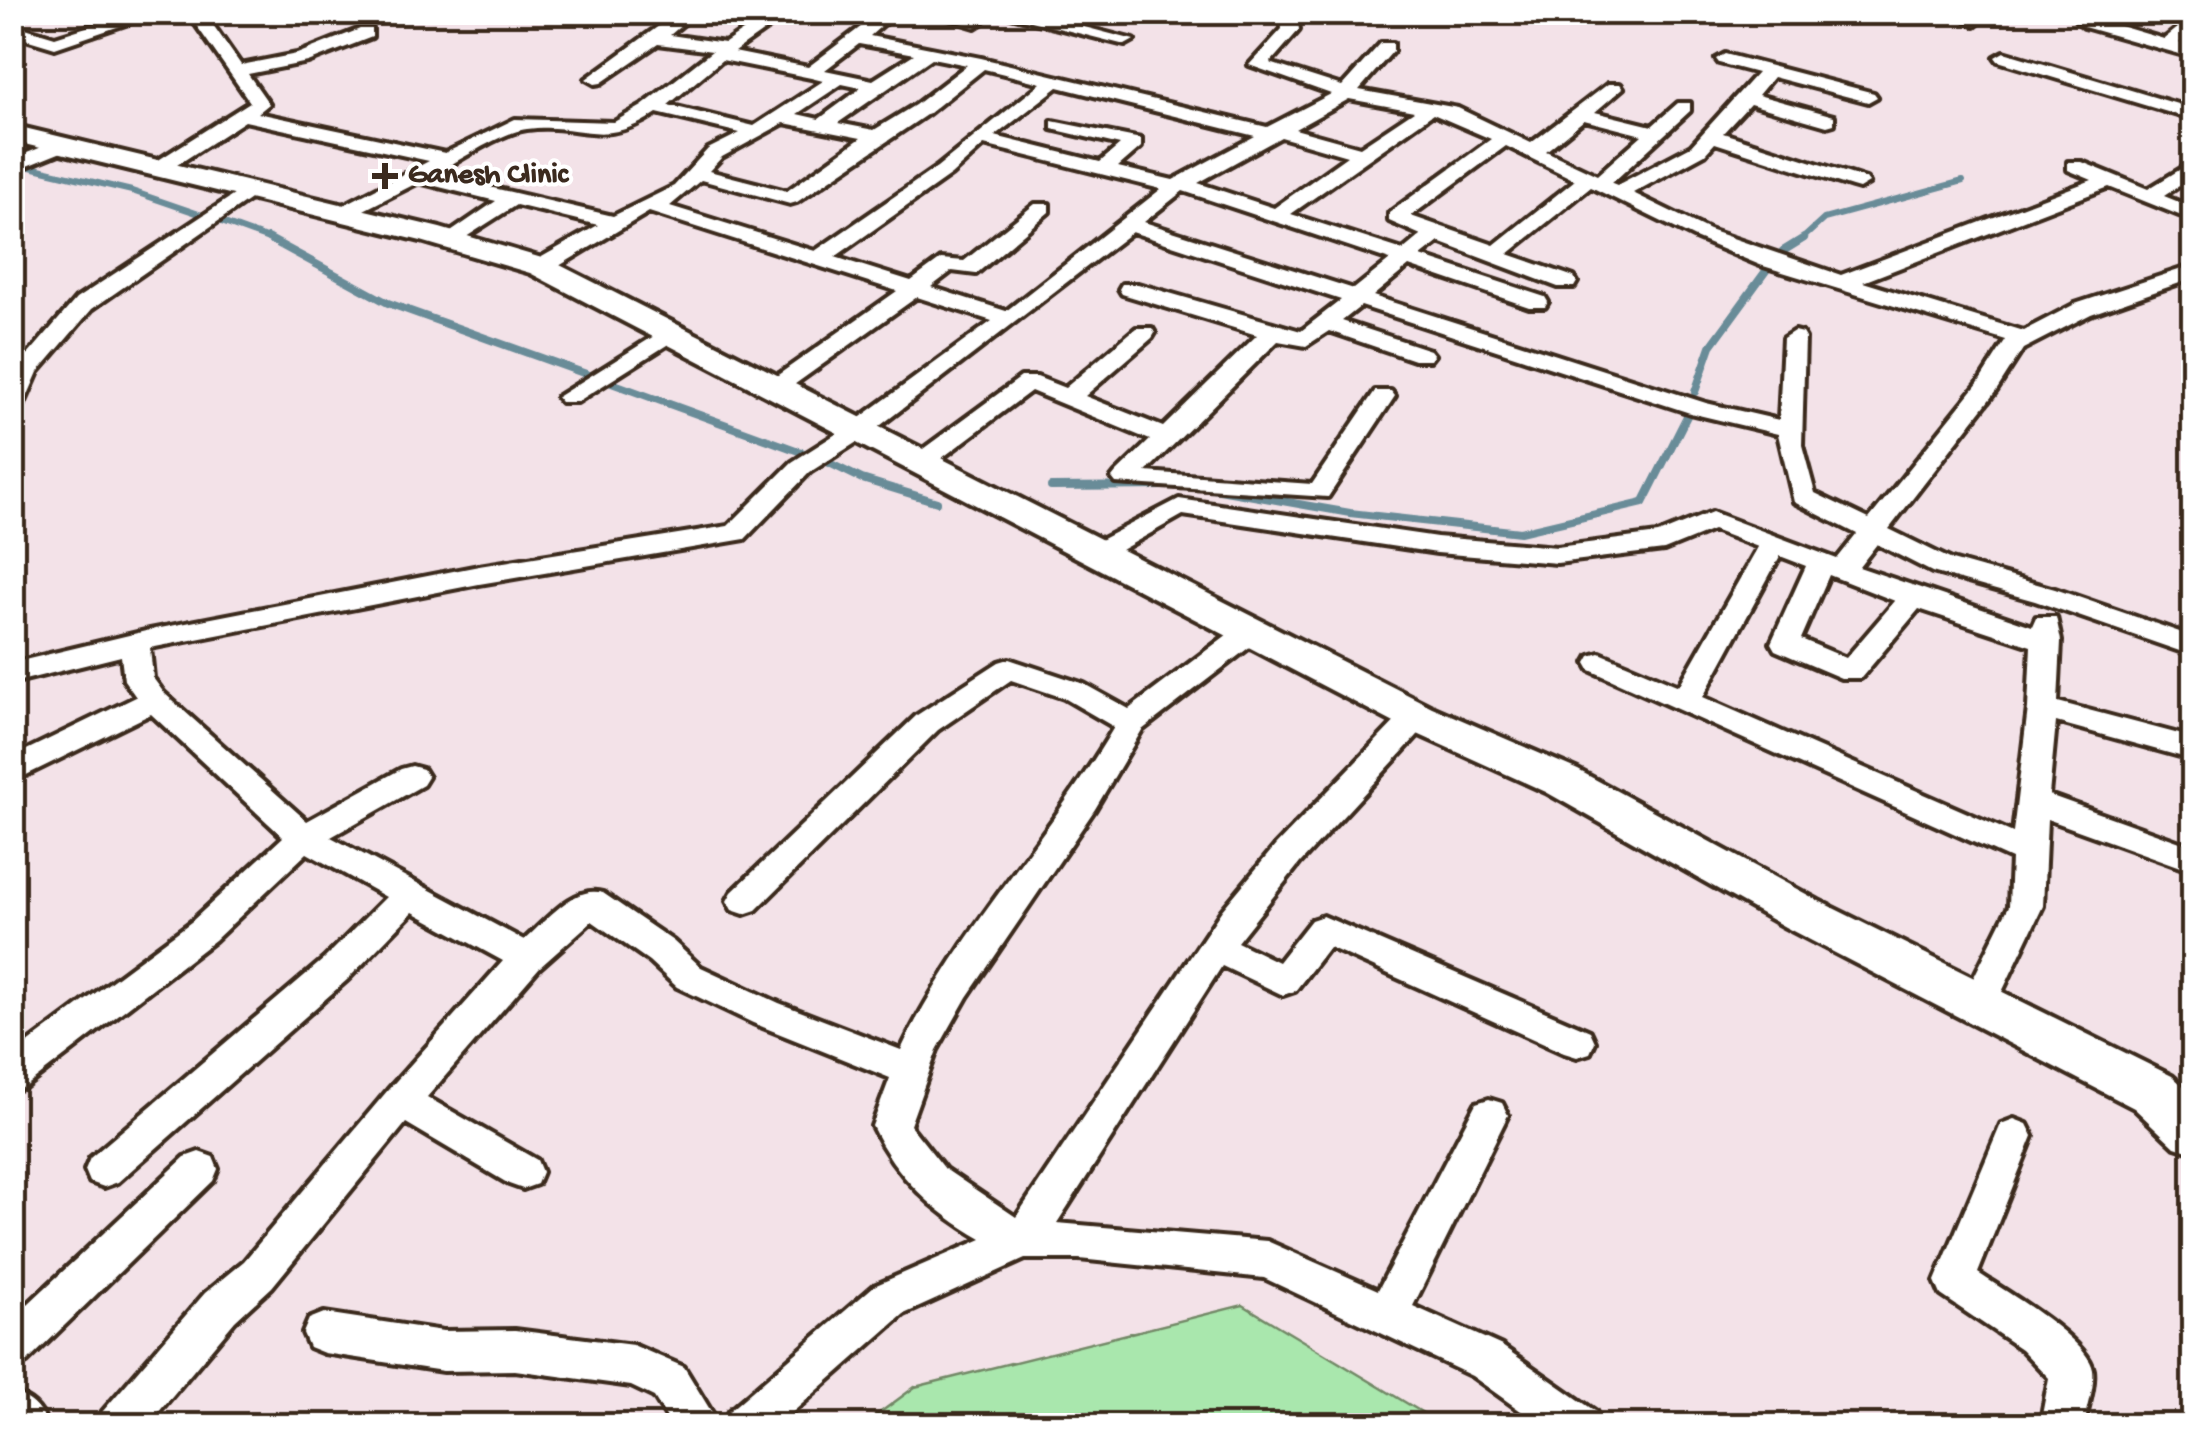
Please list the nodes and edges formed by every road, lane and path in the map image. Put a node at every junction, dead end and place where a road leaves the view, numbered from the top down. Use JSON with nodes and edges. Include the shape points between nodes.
{"nodes":[{"id":1,"x":88,"y":12,"type":"edge"},
{"id":2,"x":153,"y":12,"type":"edge"},
{"id":3,"x":195,"y":12,"type":"edge"},
{"id":4,"x":689,"y":12,"type":"edge"},
{"id":5,"x":783,"y":12,"type":"edge"},
{"id":6,"x":842,"y":12,"type":"edge"},
{"id":7,"x":933,"y":12,"type":"edge"},
{"id":8,"x":1004,"y":12,"type":"edge"},
{"id":9,"x":1289,"y":12,"type":"edge"},
{"id":10,"x":2086,"y":12,"type":"edge"},
{"id":11,"x":887,"y":17,"type":"edge"},
{"id":12,"x":2194,"y":20,"type":"edge"},
{"id":13,"x":122,"y":22,"type":"junction"},
{"id":14,"x":975,"y":22,"type":"dead end"},
{"id":15,"x":12,"y":30,"type":"edge"},
{"id":16,"x":366,"y":33,"type":"dead end"},
{"id":17,"x":656,"y":38,"type":"junction"},
{"id":18,"x":856,"y":38,"type":"junction"},
{"id":19,"x":1126,"y":40,"type":"dead end"},
{"id":20,"x":2167,"y":45,"type":"junction"},
{"id":21,"x":1387,"y":47,"type":"dead end"},
{"id":22,"x":723,"y":51,"type":"junction"},
{"id":23,"x":929,"y":52,"type":"junction"},
{"id":24,"x":2194,"y":52,"type":"edge"},
{"id":25,"x":2004,"y":57,"type":"dead end"},
{"id":26,"x":1725,"y":59,"type":"dead end"},
{"id":27,"x":981,"y":63,"type":"junction"},
{"id":28,"x":237,"y":71,"type":"junction"},
{"id":29,"x":1769,"y":71,"type":"junction"},
{"id":30,"x":812,"y":73,"type":"junction"},
{"id":31,"x":595,"y":79,"type":"dead end"},
{"id":32,"x":838,"y":79,"type":"junction"},
{"id":33,"x":1055,"y":81,"type":"junction"},
{"id":34,"x":1253,"y":85,"type":"dead end"},
{"id":35,"x":876,"y":86,"type":"junction"},
{"id":36,"x":1614,"y":88,"type":"dead end"},
{"id":37,"x":1346,"y":92,"type":"junction"},
{"id":38,"x":1868,"y":96,"type":"dead end"},
{"id":39,"x":1746,"y":97,"type":"junction"},
{"id":40,"x":1324,"y":104,"type":"junction"},
{"id":41,"x":651,"y":106,"type":"junction"},
{"id":42,"x":1684,"y":106,"type":"dead end"},
{"id":43,"x":1430,"y":108,"type":"junction"},
{"id":44,"x":1582,"y":114,"type":"junction"},
{"id":45,"x":242,"y":115,"type":"junction"},
{"id":46,"x":2194,"y":115,"type":"edge"},
{"id":47,"x":782,"y":116,"type":"junction"},
{"id":48,"x":1827,"y":120,"type":"dead end"},
{"id":49,"x":823,"y":125,"type":"junction"},
{"id":50,"x":1059,"y":125,"type":"dead end"},
{"id":51,"x":1272,"y":131,"type":"junction"},
{"id":52,"x":757,"y":132,"type":"junction"},
{"id":53,"x":1655,"y":133,"type":"junction"},
{"id":54,"x":12,"y":134,"type":"edge"},
{"id":55,"x":877,"y":136,"type":"junction"},
{"id":56,"x":1713,"y":136,"type":"junction"},
{"id":57,"x":980,"y":138,"type":"junction"},
{"id":58,"x":1505,"y":138,"type":"junction"},
{"id":59,"x":62,"y":145,"type":"junction"},
{"id":60,"x":1533,"y":152,"type":"junction"},
{"id":61,"x":1362,"y":154,"type":"junction"},
{"id":62,"x":452,"y":160,"type":"junction"},
{"id":63,"x":12,"y":166,"type":"edge"},
{"id":64,"x":2075,"y":166,"type":"dead end"},
{"id":65,"x":2194,"y":167,"type":"edge"},
{"id":66,"x":1105,"y":168,"type":"junction"},
{"id":67,"x":156,"y":170,"type":"junction"},
{"id":68,"x":699,"y":174,"type":"junction"},
{"id":69,"x":418,"y":176,"type":"junction"},
{"id":70,"x":2110,"y":180,"type":"junction"},
{"id":71,"x":1858,"y":184,"type":"dead end"},
{"id":72,"x":1179,"y":185,"type":"junction"},
{"id":73,"x":1602,"y":185,"type":"junction"},
{"id":74,"x":249,"y":192,"type":"junction"},
{"id":75,"x":2149,"y":197,"type":"junction"},
{"id":76,"x":512,"y":199,"type":"junction"},
{"id":77,"x":654,"y":207,"type":"junction"},
{"id":78,"x":1042,"y":208,"type":"dead end"},
{"id":79,"x":343,"y":213,"type":"junction"},
{"id":80,"x":2194,"y":216,"type":"edge"},
{"id":81,"x":1277,"y":217,"type":"junction"},
{"id":82,"x":616,"y":223,"type":"junction"},
{"id":83,"x":1129,"y":224,"type":"junction"},
{"id":84,"x":1436,"y":234,"type":"junction"},
{"id":85,"x":452,"y":240,"type":"junction"},
{"id":86,"x":1497,"y":253,"type":"junction"},
{"id":87,"x":818,"y":258,"type":"junction"},
{"id":88,"x":1405,"y":258,"type":"junction"},
{"id":89,"x":541,"y":267,"type":"junction"},
{"id":90,"x":2194,"y":270,"type":"edge"},
{"id":91,"x":1566,"y":282,"type":"dead end"},
{"id":92,"x":1843,"y":282,"type":"junction"},
{"id":93,"x":912,"y":288,"type":"junction"},
{"id":94,"x":1130,"y":289,"type":"dead end"},
{"id":95,"x":1356,"y":298,"type":"junction"},
{"id":96,"x":1536,"y":302,"type":"dead end"},
{"id":97,"x":1010,"y":320,"type":"junction"},
{"id":98,"x":1326,"y":323,"type":"junction"},
{"id":99,"x":670,"y":332,"type":"junction"},
{"id":100,"x":1144,"y":333,"type":"dead end"},
{"id":101,"x":1273,"y":333,"type":"junction"},
{"id":102,"x":1794,"y":338,"type":"dead end"},
{"id":103,"x":2022,"y":338,"type":"junction"},
{"id":104,"x":1422,"y":355,"type":"dead end"},
{"id":105,"x":20,"y":373,"type":"edge"},
{"id":106,"x":776,"y":387,"type":"junction"},
{"id":107,"x":1383,"y":396,"type":"dead end"},
{"id":108,"x":569,"y":397,"type":"dead end"},
{"id":109,"x":1068,"y":398,"type":"junction"},
{"id":110,"x":12,"y":406,"type":"edge"},
{"id":111,"x":859,"y":430,"type":"junction"},
{"id":112,"x":1790,"y":430,"type":"junction"},
{"id":113,"x":1165,"y":437,"type":"junction"},
{"id":114,"x":920,"y":462,"type":"junction"},
{"id":115,"x":1872,"y":531,"type":"junction"},
{"id":116,"x":1774,"y":543,"type":"junction"},
{"id":117,"x":1096,"y":553,"type":"junction"},
{"id":118,"x":1832,"y":565,"type":"junction"},
{"id":119,"x":2045,"y":595,"type":"junction"},
{"id":120,"x":1913,"y":598,"type":"junction"},
{"id":121,"x":1250,"y":632,"type":"junction"},
{"id":122,"x":2047,"y":642,"type":"junction"},
{"id":123,"x":134,"y":643,"type":"junction"},
{"id":124,"x":2194,"y":647,"type":"edge"},
{"id":125,"x":1600,"y":663,"type":"dead end"},
{"id":126,"x":12,"y":674,"type":"edge"},
{"id":127,"x":154,"y":700,"type":"junction"},
{"id":128,"x":1686,"y":700,"type":"junction"},
{"id":129,"x":2043,"y":708,"type":"junction"},
{"id":130,"x":1416,"y":717,"type":"junction"},
{"id":131,"x":1132,"y":723,"type":"junction"},
{"id":132,"x":2194,"y":750,"type":"edge"},
{"id":133,"x":12,"y":771,"type":"edge"},
{"id":134,"x":412,"y":777,"type":"dead end"},
{"id":135,"x":2035,"y":802,"type":"junction"},
{"id":136,"x":304,"y":837,"type":"junction"},
{"id":137,"x":2027,"y":853,"type":"junction"},
{"id":138,"x":2194,"y":860,"type":"edge"},
{"id":139,"x":408,"y":896,"type":"junction"},
{"id":140,"x":744,"y":900,"type":"dead end"},
{"id":141,"x":1216,"y":947,"type":"junction"},
{"id":142,"x":527,"y":958,"type":"junction"},
{"id":143,"x":1978,"y":1005,"type":"junction"},
{"id":144,"x":1577,"y":1042,"type":"dead end"},
{"id":145,"x":911,"y":1070,"type":"junction"},
{"id":146,"x":12,"y":1076,"type":"edge"},
{"id":147,"x":401,"y":1101,"type":"junction"},
{"id":148,"x":1489,"y":1115,"type":"dead end"},
{"id":149,"x":2194,"y":1130,"type":"edge"},
{"id":150,"x":2014,"y":1136,"type":"dead end"},
{"id":151,"x":199,"y":1169,"type":"dead end"},
{"id":152,"x":104,"y":1170,"type":"dead end"},
{"id":153,"x":523,"y":1172,"type":"dead end"},
{"id":154,"x":1023,"y":1241,"type":"junction"},
{"id":155,"x":1388,"y":1316,"type":"junction"},
{"id":156,"x":324,"y":1333,"type":"dead end"},
{"id":157,"x":12,"y":1348,"type":"edge"},
{"id":158,"x":12,"y":1413,"type":"edge"},
{"id":159,"x":26,"y":1426,"type":"edge"},
{"id":160,"x":118,"y":1426,"type":"edge"},
{"id":161,"x":698,"y":1426,"type":"edge"},
{"id":162,"x":744,"y":1426,"type":"edge"},
{"id":163,"x":1580,"y":1426,"type":"edge"},
{"id":164,"x":2062,"y":1426,"type":"edge"}],
"edges":[{"from":1,"to":13,"type":"street"},
{"from":2,"to":13,"type":"street"},
{"from":3,"to":28,"type":"street"},
{"from":4,"to":17,"type":"street"},
{"from":5,"to":22,"type":"street"},
{"from":6,"to":11,"type":"street"},
{"from":7,"to":14,"type":"street"},
{"from":8,"to":19,"type":"street"},
{"from":9,"to":37,"type":"street","via":[[1291,30],[1258,65]]},
{"from":10,"to":20,"type":"street","via":[[2085,21]]},
{"from":11,"to":18,"type":"street"},
{"from":12,"to":20,"type":"street"},
{"from":13,"to":15,"type":"street","via":[[55,43]]},
{"from":16,"to":28,"type":"street","via":[[315,54]]},
{"from":17,"to":22,"type":"street"},
{"from":17,"to":31,"type":"street"},
{"from":18,"to":23,"type":"street"},
{"from":18,"to":30,"type":"street"},
{"from":20,"to":24,"type":"street"},
{"from":21,"to":37,"type":"street"},
{"from":22,"to":30,"type":"street"},
{"from":22,"to":41,"type":"street"},
{"from":23,"to":27,"type":"street"},
{"from":23,"to":35,"type":"street"},
{"from":25,"to":46,"type":"street"},
{"from":26,"to":29,"type":"street"},
{"from":27,"to":33,"type":"street"},
{"from":27,"to":55,"type":"street"},
{"from":28,"to":45,"type":"street","via":[[260,104]]},
{"from":29,"to":38,"type":"street"},
{"from":29,"to":39,"type":"street"},
{"from":30,"to":32,"type":"street"},
{"from":32,"to":35,"type":"street"},
{"from":32,"to":47,"type":"street"},
{"from":33,"to":51,"type":"street"},
{"from":33,"to":57,"type":"street"},
{"from":34,"to":40,"type":"street"},
{"from":35,"to":49,"type":"street"},
{"from":36,"to":44,"type":"street"},
{"from":37,"to":40,"type":"street"},
{"from":37,"to":43,"type":"street"},
{"from":39,"to":48,"type":"street"},
{"from":39,"to":56,"type":"street"},
{"from":40,"to":51,"type":"street"},
{"from":41,"to":52,"type":"street"},
{"from":41,"to":62,"type":"street","via":[[613,130],[537,120],[515,125]]},
{"from":42,"to":53,"type":"street"},
{"from":43,"to":58,"type":"street"},
{"from":43,"to":61,"type":"street"},
{"from":44,"to":53,"type":"street"},
{"from":44,"to":60,"type":"street"},
{"from":45,"to":62,"type":"street"},
{"from":45,"to":67,"type":"street"},
{"from":47,"to":49,"type":"street"},
{"from":47,"to":52,"type":"street"},
{"from":49,"to":55,"type":"street"},
{"from":50,"to":66,"type":"street","via":[[1134,143]]},
{"from":51,"to":61,"type":"street"},
{"from":51,"to":72,"type":"street"},
{"from":52,"to":68,"type":"street","via":[[716,153]]},
{"from":53,"to":73,"type":"street"},
{"from":54,"to":59,"type":"street"},
{"from":55,"to":68,"type":"street","via":[[790,198]]},
{"from":56,"to":71,"type":"street"},
{"from":56,"to":73,"type":"street","via":[[1679,164]]},
{"from":57,"to":66,"type":"street"},
{"from":57,"to":87,"type":"street"},
{"from":58,"to":60,"type":"street"},
{"from":58,"to":84,"type":"street","via":[[1396,217]]},
{"from":59,"to":63,"type":"street"},
{"from":59,"to":67,"type":"street"},
{"from":60,"to":73,"type":"street"},
{"from":61,"to":81,"type":"street"},
{"from":62,"to":69,"type":"street"},
{"from":64,"to":70,"type":"street"},
{"from":65,"to":75,"type":"street"},
{"from":66,"to":72,"type":"street"},
{"from":67,"to":74,"type":"street"},
{"from":68,"to":77,"type":"street"},
{"from":69,"to":76,"type":"street"},
{"from":69,"to":79,"type":"street"},
{"from":70,"to":75,"type":"street"},
{"from":70,"to":92,"type":"street"},
{"from":72,"to":81,"type":"street"},
{"from":72,"to":83,"type":"street"},
{"from":73,"to":86,"type":"street"},
{"from":73,"to":92,"type":"street","via":[[1702,234]]},
{"from":74,"to":79,"type":"street"},
{"from":74,"to":105,"type":"street","via":[[84,304]]},
{"from":75,"to":80,"type":"street"},
{"from":76,"to":82,"type":"street"},
{"from":76,"to":85,"type":"street"},
{"from":77,"to":82,"type":"street","via":[[647,204]]},
{"from":77,"to":87,"type":"street"},
{"from":78,"to":93,"type":"street","via":[[968,268],[949,264]]},
{"from":79,"to":85,"type":"street"},
{"from":81,"to":88,"type":"street"},
{"from":82,"to":89,"type":"street"},
{"from":83,"to":95,"type":"street"},
{"from":83,"to":97,"type":"street"},
{"from":84,"to":86,"type":"street"},
{"from":84,"to":88,"type":"street"},
{"from":85,"to":89,"type":"street"},
{"from":86,"to":91,"type":"street"},
{"from":87,"to":93,"type":"street"},
{"from":88,"to":95,"type":"street"},
{"from":88,"to":96,"type":"street"},
{"from":89,"to":99,"type":"street"},
{"from":90,"to":103,"type":"street"},
{"from":92,"to":103,"type":"street"},
{"from":93,"to":97,"type":"street"},
{"from":93,"to":106,"type":"street"},
{"from":94,"to":101,"type":"street"},
{"from":95,"to":98,"type":"street"},
{"from":95,"to":112,"type":"street","via":[[1699,408]]},
{"from":97,"to":111,"type":"street"},
{"from":98,"to":101,"type":"street","via":[[1306,339]]},
{"from":98,"to":104,"type":"street"},
{"from":99,"to":106,"type":"street"},
{"from":99,"to":108,"type":"street"},
{"from":100,"to":109,"type":"street"},
{"from":101,"to":113,"type":"street"},
{"from":102,"to":112,"type":"street"},
{"from":103,"to":115,"type":"street"},
{"from":105,"to":110,"type":"street"},
{"from":106,"to":111,"type":"street"},
{"from":107,"to":113,"type":"street","via":[[1319,492],[1125,478]]},
{"from":109,"to":113,"type":"street"},
{"from":109,"to":114,"type":"street","via":[[1028,382]]},
{"from":111,"to":114,"type":"street"},
{"from":111,"to":123,"type":"street","via":[[801,467],[736,533]]},
{"from":112,"to":115,"type":"street","via":[[1803,497]]},
{"from":114,"to":117,"type":"street"},
{"from":115,"to":118,"type":"street"},
{"from":115,"to":119,"type":"street","via":[[1942,566]]},
{"from":116,"to":117,"type":"street","via":[[1712,520],[1664,542],[1557,555],[1438,546],[1179,507]]},
{"from":116,"to":118,"type":"street"},
{"from":116,"to":128,"type":"street"},
{"from":117,"to":121,"type":"street"},
{"from":118,"to":120,"type":"street"},
{"from":118,"to":120,"type":"street","via":[[1785,643],[1851,670]]},
{"from":119,"to":122,"type":"street"},
{"from":119,"to":124,"type":"street"},
{"from":120,"to":122,"type":"street"},
{"from":121,"to":130,"type":"street"},
{"from":121,"to":131,"type":"street"},
{"from":122,"to":129,"type":"street"},
{"from":123,"to":126,"type":"street"},
{"from":123,"to":127,"type":"street","via":[[139,680]]},
{"from":125,"to":128,"type":"street"},
{"from":127,"to":133,"type":"street"},
{"from":127,"to":136,"type":"street"},
{"from":128,"to":137,"type":"street"},
{"from":129,"to":132,"type":"street"},
{"from":129,"to":135,"type":"street"},
{"from":130,"to":141,"type":"street","via":[[1288,854]]},
{"from":130,"to":143,"type":"street","via":[[1562,781]]},
{"from":131,"to":140,"type":"street","via":[[1074,691],[1010,669],[992,677],[882,762]]},
{"from":131,"to":145,"type":"street","via":[[1102,778],[940,1013]]},
{"from":134,"to":136,"type":"street"},
{"from":135,"to":137,"type":"street"},
{"from":135,"to":138,"type":"street"},
{"from":136,"to":139,"type":"street"},
{"from":136,"to":146,"type":"street","via":[[202,931]]},
{"from":137,"to":143,"type":"street","via":[[2026,906]]},
{"from":139,"to":142,"type":"street"},
{"from":139,"to":152,"type":"street","via":[[336,968]]},
{"from":141,"to":144,"type":"street","via":[[1283,981],[1322,929]]},
{"from":141,"to":154,"type":"street"},
{"from":142,"to":145,"type":"street","via":[[591,902],[689,977]]},
{"from":142,"to":147,"type":"street"},
{"from":143,"to":149,"type":"street","via":[[2153,1092]]},
{"from":145,"to":154,"type":"street","via":[[890,1126],[909,1161],[953,1204]]},
{"from":147,"to":153,"type":"street"},
{"from":147,"to":160,"type":"street","via":[[258,1274],[220,1307]]},
{"from":148,"to":155,"type":"street"},
{"from":150,"to":164,"type":"street","via":[[1955,1281],[2036,1335],[2072,1371]]},
{"from":151,"to":157,"type":"street"},
{"from":154,"to":155,"type":"street","via":[[1181,1248],[1267,1260]]},
{"from":154,"to":162,"type":"street","via":[[889,1300]]},
{"from":155,"to":163,"type":"street","via":[[1487,1362]]},
{"from":156,"to":161,"type":"street","via":[[443,1351],[515,1350],[632,1366],[669,1382]]},
{"from":158,"to":159,"type":"street"}]}
